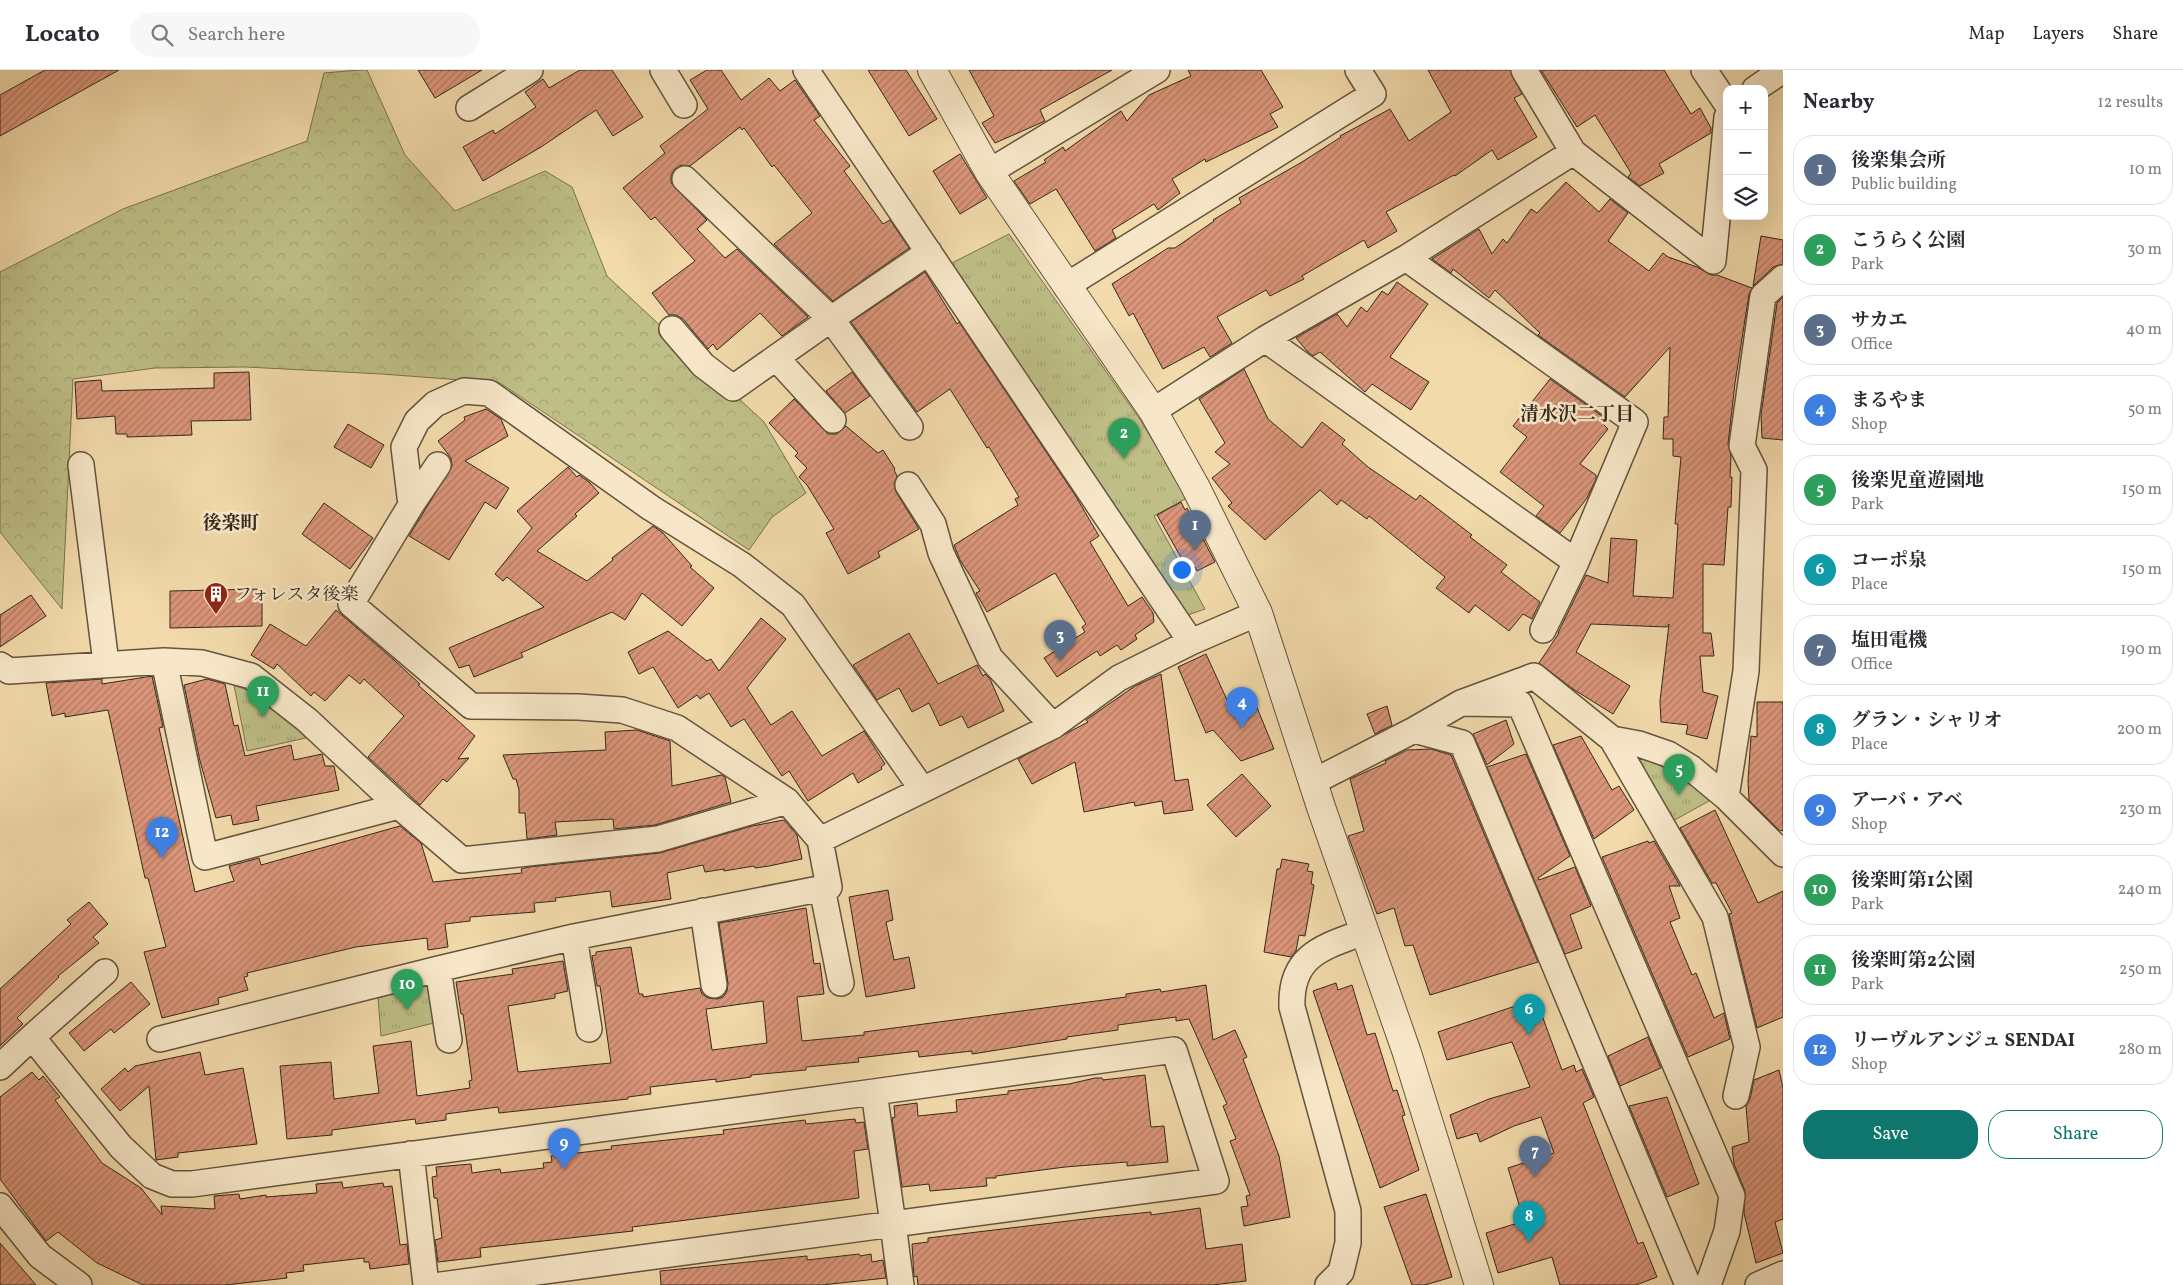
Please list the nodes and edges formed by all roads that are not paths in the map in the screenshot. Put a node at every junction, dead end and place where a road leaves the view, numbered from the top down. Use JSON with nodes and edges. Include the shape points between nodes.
{"nodes":[{"id":1,"x":530,"y":70,"type":"edge"},
{"id":2,"x":663,"y":70,"type":"edge"},
{"id":3,"x":806,"y":70,"type":"edge"},
{"id":4,"x":932,"y":70,"type":"edge"},
{"id":5,"x":1157,"y":70,"type":"edge"},
{"id":6,"x":1358,"y":70,"type":"edge"},
{"id":7,"x":1524,"y":70,"type":"edge"},
{"id":8,"x":1704,"y":70,"type":"edge"},
{"id":9,"x":1783,"y":70,"type":"edge"},
{"id":10,"x":1760,"y":85,"type":"edge"},
{"id":11,"x":1723,"y":98,"type":"edge"},
{"id":12,"x":684,"y":105,"type":"dead end"},
{"id":13,"x":469,"y":108,"type":"dead end"},
{"id":14,"x":1726,"y":130,"type":"edge"},
{"id":15,"x":1573,"y":152,"type":"junction"},
{"id":16,"x":989,"y":172,"type":"junction"},
{"id":17,"x":685,"y":179,"type":"dead end"},
{"id":18,"x":929,"y":252,"type":"junction"},
{"id":19,"x":1406,"y":258,"type":"junction"},
{"id":20,"x":1783,"y":278,"type":"edge"},
{"id":21,"x":1066,"y":286,"type":"junction"},
{"id":22,"x":831,"y":319,"type":"junction"},
{"id":23,"x":672,"y":329,"type":"dead end"},
{"id":24,"x":1265,"y":339,"type":"junction"},
{"id":25,"x":777,"y":359,"type":"junction"},
{"id":26,"x":1153,"y":411,"type":"junction"},
{"id":27,"x":833,"y":420,"type":"dead end"},
{"id":28,"x":910,"y":427,"type":"dead end"},
{"id":29,"x":82,"y":465,"type":"dead end"},
{"id":30,"x":438,"y":465,"type":"dead end"},
{"id":31,"x":908,"y":485,"type":"dead end"},
{"id":32,"x":411,"y":505,"type":"junction"},
{"id":33,"x":1576,"y":562,"type":"junction"},
{"id":34,"x":1258,"y":613,"type":"junction"},
{"id":35,"x":1543,"y":630,"type":"dead end"},
{"id":36,"x":1191,"y":642,"type":"junction"},
{"id":37,"x":164,"y":661,"type":"junction"},
{"id":38,"x":106,"y":664,"type":"junction"},
{"id":39,"x":0,"y":666,"type":"edge"},
{"id":40,"x":1461,"y":703,"type":"junction"},
{"id":41,"x":1053,"y":726,"type":"junction"},
{"id":42,"x":1414,"y":730,"type":"junction"},
{"id":43,"x":1612,"y":738,"type":"junction"},
{"id":44,"x":1313,"y":782,"type":"junction"},
{"id":45,"x":922,"y":789,"type":"junction"},
{"id":46,"x":1726,"y":797,"type":"junction"},
{"id":47,"x":787,"y":802,"type":"junction"},
{"id":48,"x":399,"y":806,"type":"junction"},
{"id":49,"x":820,"y":840,"type":"junction"},
{"id":50,"x":1783,"y":854,"type":"edge"},
{"id":51,"x":822,"y":888,"type":"junction"},
{"id":52,"x":703,"y":911,"type":"junction"},
{"id":53,"x":1364,"y":932,"type":"junction"},
{"id":54,"x":574,"y":937,"type":"junction"},
{"id":55,"x":438,"y":969,"type":"junction"},
{"id":56,"x":105,"y":972,"type":"dead end"},
{"id":57,"x":841,"y":983,"type":"dead end"},
{"id":58,"x":714,"y":985,"type":"dead end"},
{"id":59,"x":589,"y":1029,"type":"dead end"},
{"id":60,"x":32,"y":1037,"type":"junction"},
{"id":61,"x":160,"y":1039,"type":"dead end"},
{"id":62,"x":449,"y":1040,"type":"dead end"},
{"id":63,"x":0,"y":1067,"type":"edge"},
{"id":64,"x":874,"y":1092,"type":"junction"},
{"id":65,"x":1736,"y":1096,"type":"dead end"},
{"id":66,"x":411,"y":1154,"type":"junction"},
{"id":67,"x":0,"y":1206,"type":"edge"},
{"id":68,"x":893,"y":1224,"type":"junction"},
{"id":69,"x":1783,"y":1274,"type":"edge"},
{"id":70,"x":79,"y":1285,"type":"edge"},
{"id":71,"x":426,"y":1285,"type":"edge"},
{"id":72,"x":441,"y":1285,"type":"edge"},
{"id":73,"x":901,"y":1285,"type":"edge"},
{"id":74,"x":1328,"y":1285,"type":"edge"},
{"id":75,"x":1479,"y":1285,"type":"edge"},
{"id":76,"x":1688,"y":1285,"type":"edge"},
{"id":77,"x":1708,"y":1285,"type":"edge"},
{"id":78,"x":1758,"y":1285,"type":"edge"}],
"edges":[{"from":1,"to":13,"type":"street"},
{"from":2,"to":12,"type":"street"},
{"from":3,"to":18,"type":"street"},
{"from":4,"to":16,"type":"street"},
{"from":5,"to":16,"type":"street"},
{"from":6,"to":21,"type":"street","via":[[1373,94]]},
{"from":7,"to":15,"type":"street"},
{"from":8,"to":11,"type":"street"},
{"from":9,"to":10,"type":"street"},
{"from":14,"to":15,"type":"street","via":[[1713,261]]},
{"from":15,"to":19,"type":"street"},
{"from":16,"to":21,"type":"street"},
{"from":17,"to":22,"type":"street"},
{"from":18,"to":22,"type":"street"},
{"from":18,"to":36,"type":"street"},
{"from":19,"to":24,"type":"street"},
{"from":19,"to":33,"type":"street","via":[[1634,422]]},
{"from":20,"to":46,"type":"street","via":[[1763,296],[1742,446],[1754,470],[1746,671]]},
{"from":21,"to":26,"type":"street"},
{"from":22,"to":25,"type":"street"},
{"from":22,"to":28,"type":"street"},
{"from":23,"to":25,"type":"street","via":[[703,365],[733,388]]},
{"from":24,"to":26,"type":"street"},
{"from":24,"to":33,"type":"street"},
{"from":25,"to":27,"type":"street"},
{"from":26,"to":34,"type":"street","via":[[1195,486]]},
{"from":29,"to":38,"type":"street"},
{"from":30,"to":32,"type":"street"},
{"from":31,"to":41,"type":"street","via":[[933,524],[941,553],[990,658]]},
{"from":32,"to":45,"type":"street","via":[[404,447],[417,421],[435,404],[464,391],[490,393],[651,508],[742,565],[793,605]]},
{"from":32,"to":47,"type":"street","via":[[351,604],[471,706],[622,710],[677,728]]},
{"from":33,"to":35,"type":"street"},
{"from":34,"to":36,"type":"street"},
{"from":34,"to":44,"type":"street"},
{"from":36,"to":41,"type":"street","via":[[1119,678]]},
{"from":37,"to":38,"type":"street"},
{"from":37,"to":48,"type":"street","via":[[202,663],[251,676],[308,720]]},
{"from":37,"to":48,"type":"street","via":[[205,856]]},
{"from":38,"to":39,"type":"street","via":[[8,671]]},
{"from":40,"to":42,"type":"street"},
{"from":40,"to":43,"type":"street","via":[[1534,676]]},
{"from":40,"to":77,"type":"street","via":[[1520,704],[1732,1196],[1727,1231]]},
{"from":41,"to":45,"type":"street"},
{"from":42,"to":44,"type":"street"},
{"from":42,"to":76,"type":"street","via":[[1462,743]]},
{"from":43,"to":46,"type":"street","via":[[1668,754]]},
{"from":43,"to":65,"type":"street","via":[[1715,917],[1746,1047]]},
{"from":44,"to":53,"type":"street"},
{"from":45,"to":49,"type":"street"},
{"from":46,"to":50,"type":"street"},
{"from":47,"to":48,"type":"street","via":[[658,839],[462,860]]},
{"from":47,"to":49,"type":"street"},
{"from":49,"to":51,"type":"street","via":[[829,886]]},
{"from":51,"to":52,"type":"street"},
{"from":51,"to":57,"type":"street"},
{"from":52,"to":54,"type":"street"},
{"from":52,"to":58,"type":"street"},
{"from":53,"to":74,"type":"street","via":[[1323,947],[1306,960],[1296,974],[1292,991],[1292,1007],[1348,1211],[1348,1243],[1341,1272]]},
{"from":53,"to":75,"type":"street","via":[[1407,1053]]},
{"from":54,"to":55,"type":"street"},
{"from":54,"to":59,"type":"street"},
{"from":55,"to":61,"type":"street"},
{"from":55,"to":62,"type":"street"},
{"from":56,"to":60,"type":"street"},
{"from":60,"to":63,"type":"street"},
{"from":60,"to":66,"type":"street","via":[[120,1147],[152,1176],[172,1184]]},
{"from":64,"to":66,"type":"street"},
{"from":64,"to":68,"type":"street"},
{"from":64,"to":68,"type":"street","via":[[1174,1050],[1216,1180]]},
{"from":66,"to":71,"type":"street"},
{"from":67,"to":70,"type":"street","via":[[40,1256]]},
{"from":68,"to":72,"type":"street"},
{"from":68,"to":73,"type":"street"},
{"from":69,"to":78,"type":"street"}]}
